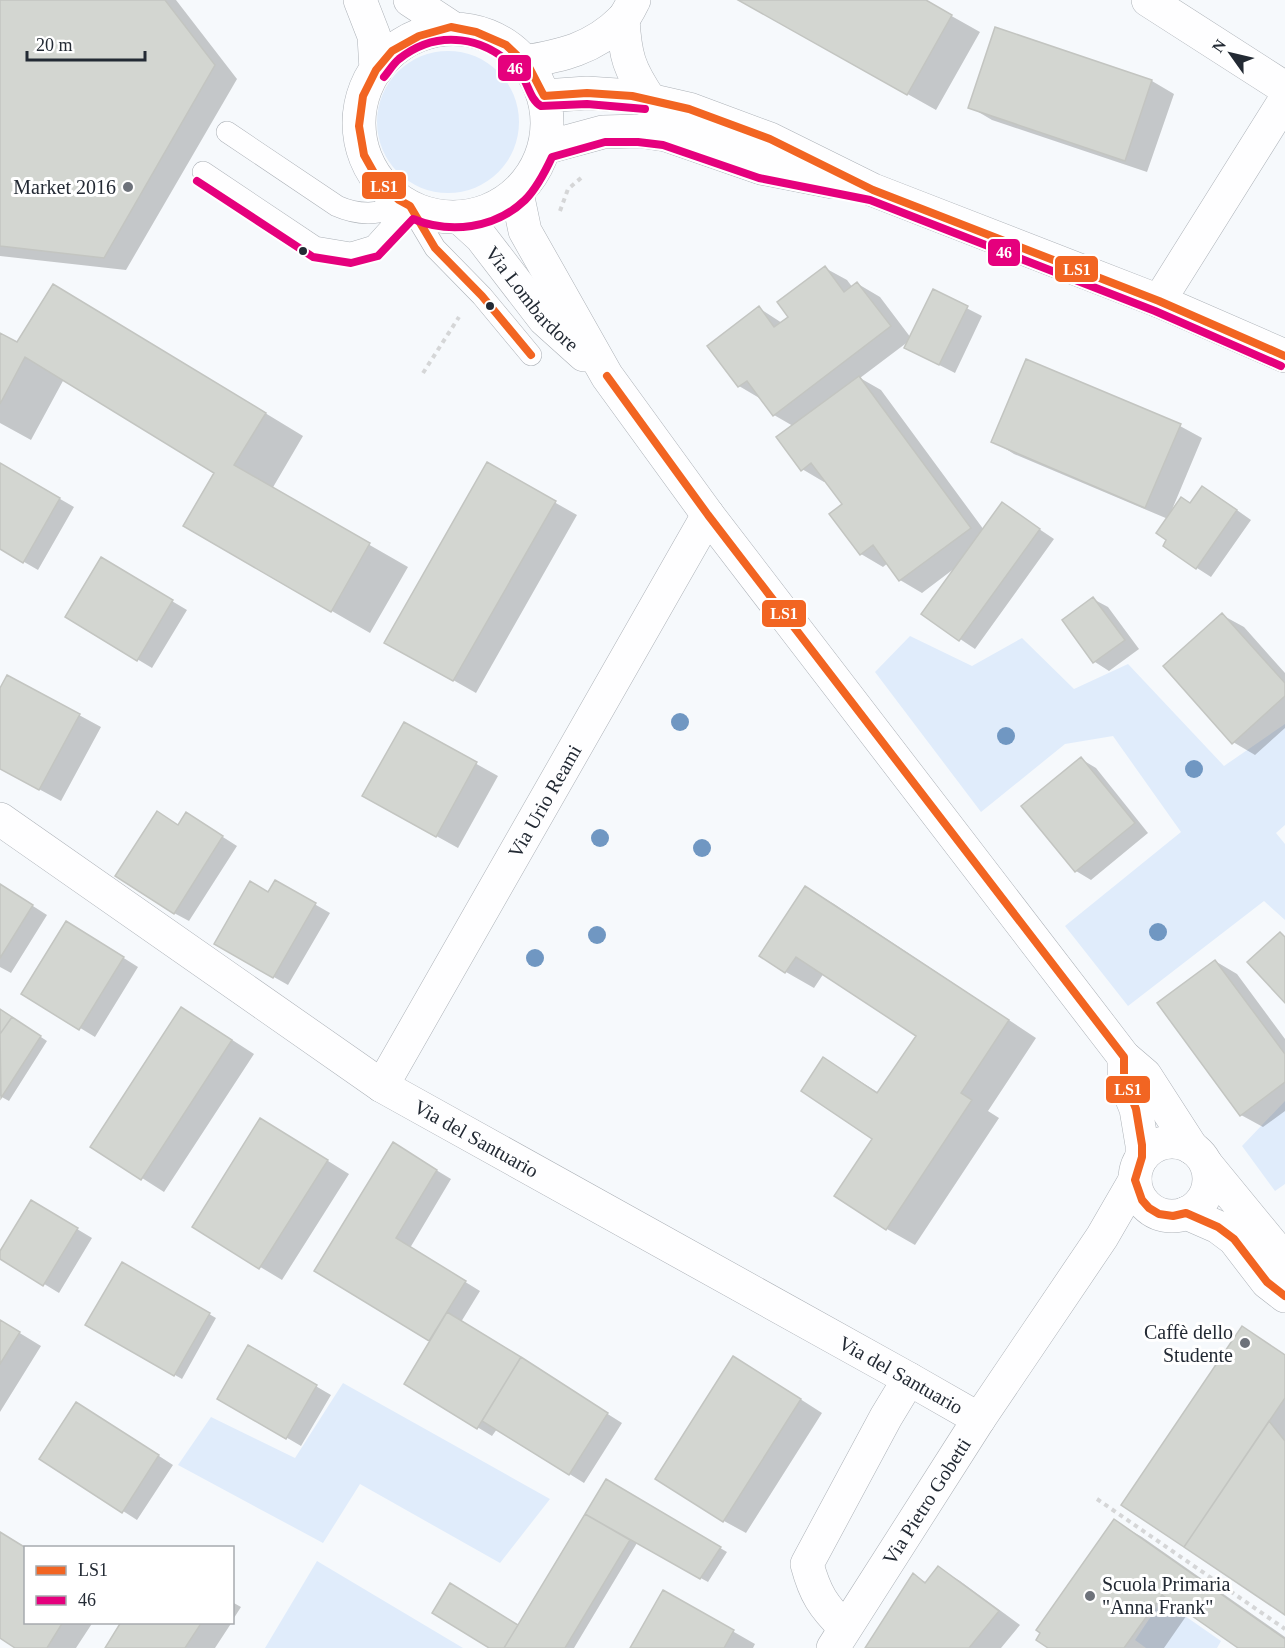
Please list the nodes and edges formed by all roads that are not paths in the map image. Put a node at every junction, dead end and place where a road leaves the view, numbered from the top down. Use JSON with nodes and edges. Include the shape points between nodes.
{"nodes":[{"id":1,"x":360,"y":0,"type":"edge"},
{"id":2,"x":410,"y":0,"type":"edge"},
{"id":3,"x":1148,"y":0,"type":"edge"},
{"id":4,"x":629,"y":10,"type":"edge"},
{"id":5,"x":451,"y":27,"type":"junction"},
{"id":6,"x":523,"y":62,"type":"junction"},
{"id":7,"x":376,"y":69,"type":"junction"},
{"id":8,"x":1285,"y":88,"type":"edge"},
{"id":9,"x":543,"y":96,"type":"junction"},
{"id":10,"x":650,"y":100,"type":"junction"},
{"id":11,"x":1285,"y":100,"type":"edge"},
{"id":12,"x":227,"y":132,"type":"dead end"},
{"id":13,"x":544,"y":148,"type":"junction"},
{"id":14,"x":203,"y":172,"type":"dead end"},
{"id":15,"x":873,"y":189,"type":"junction"},
{"id":16,"x":517,"y":193,"type":"junction"},
{"id":17,"x":410,"y":206,"type":"junction"},
{"id":18,"x":459,"y":217,"type":"junction"},
{"id":19,"x":1159,"y":300,"type":"junction"},
{"id":20,"x":531,"y":355,"type":"dead end"},
{"id":21,"x":1285,"y":356,"type":"edge"},
{"id":22,"x":607,"y":376,"type":"junction"},
{"id":23,"x":708,"y":515,"type":"junction"},
{"id":24,"x":0,"y":819,"type":"edge"},
{"id":25,"x":1124,"y":1057,"type":"junction"},
{"id":26,"x":382,"y":1086,"type":"junction"},
{"id":27,"x":1200,"y":1156,"type":"junction"},
{"id":28,"x":1139,"y":1169,"type":"junction"},
{"id":29,"x":1172,"y":1214,"type":"junction"},
{"id":30,"x":1102,"y":1237,"type":"junction"},
{"id":31,"x":1285,"y":1260,"type":"edge"},
{"id":32,"x":1285,"y":1296,"type":"edge"},
{"id":33,"x":909,"y":1379,"type":"junction"},
{"id":34,"x":979,"y":1419,"type":"junction"},
{"id":35,"x":839,"y":1638,"type":"edge"}],
"edges":[{"from":1,"to":7,"type":"street","via":[[374,36]]},
{"from":2,"to":5,"type":"street"},
{"from":3,"to":8,"type":"street"},
{"from":4,"to":6,"type":"street","via":[[590,44],[556,57]]},
{"from":4,"to":10,"type":"street","via":[[624,46],[633,75]]},
{"from":5,"to":6,"type":"street","via":[[476,32],[506,45]]},
{"from":5,"to":7,"type":"street","via":[[419,36],[392,51]]},
{"from":6,"to":9,"type":"street"},
{"from":7,"to":17,"type":"street","via":[[363,96],[359,126],[364,155],[378,180]]},
{"from":9,"to":10,"type":"street","via":[[587,93]]},
{"from":9,"to":13,"type":"street","via":[[548,122]]},
{"from":10,"to":15,"type":"street","via":[[689,109],[770,139]]},
{"from":11,"to":19,"type":"street"},
{"from":12,"to":17,"type":"lane","via":[[352,213],[371,214]]},
{"from":13,"to":15,"type":"street","via":[[603,132],[639,130],[666,135],[761,168]]},
{"from":13,"to":16,"type":"street"},
{"from":14,"to":17,"type":"lane","via":[[315,247],[351,254],[374,246]]},
{"from":15,"to":19,"type":"street"},
{"from":16,"to":18,"type":"street","via":[[496,207]]},
{"from":16,"to":22,"type":"street","name":"Via Lombardore","via":[[525,231]]},
{"from":17,"to":18,"type":"street","via":[[425,213]]},
{"from":17,"to":20,"type":"lane","via":[[435,248]]},
{"from":18,"to":22,"type":"street","name":"Via Lombardore","via":[[481,237],[544,319]]},
{"from":19,"to":21,"type":"street"},
{"from":22,"to":23,"type":"street","name":"Via Lombardore"},
{"from":23,"to":25,"type":"street","name":"Via Lombardore"},
{"from":23,"to":26,"type":"street","name":"Via Urio Reami"},
{"from":24,"to":26,"type":"street","name":"Via del Santuario"},
{"from":25,"to":27,"type":"street","name":"Via Lombardore","via":[[1145,1075]]},
{"from":25,"to":28,"type":"street","via":[[1124,1079],[1136,1109],[1143,1144]]},
{"from":26,"to":33,"type":"street","name":"Via del Santuario"},
{"from":27,"to":28,"type":"street","via":[[1179,1143],[1165,1143],[1152,1148]]},
{"from":27,"to":29,"type":"street","via":[[1210,1179],[1205,1196],[1194,1209]]},
{"from":27,"to":31,"type":"street","name":"Via Lombardore"},
{"from":28,"to":29,"type":"street","via":[[1142,1200],[1149,1208]]},
{"from":28,"to":30,"type":"street","name":"Via Pietro Gobetti"},
{"from":29,"to":30,"type":"street"},
{"from":29,"to":32,"type":"street","via":[[1218,1227],[1234,1239],[1267,1282]]},
{"from":30,"to":34,"type":"street","name":"Via Pietro Gobetti"},
{"from":33,"to":34,"type":"street","name":"Via del Santuario"},
{"from":33,"to":35,"type":"street","via":[[807,1563],[814,1588]]},
{"from":34,"to":35,"type":"street","name":"Via Pietro Gobetti"}]}
